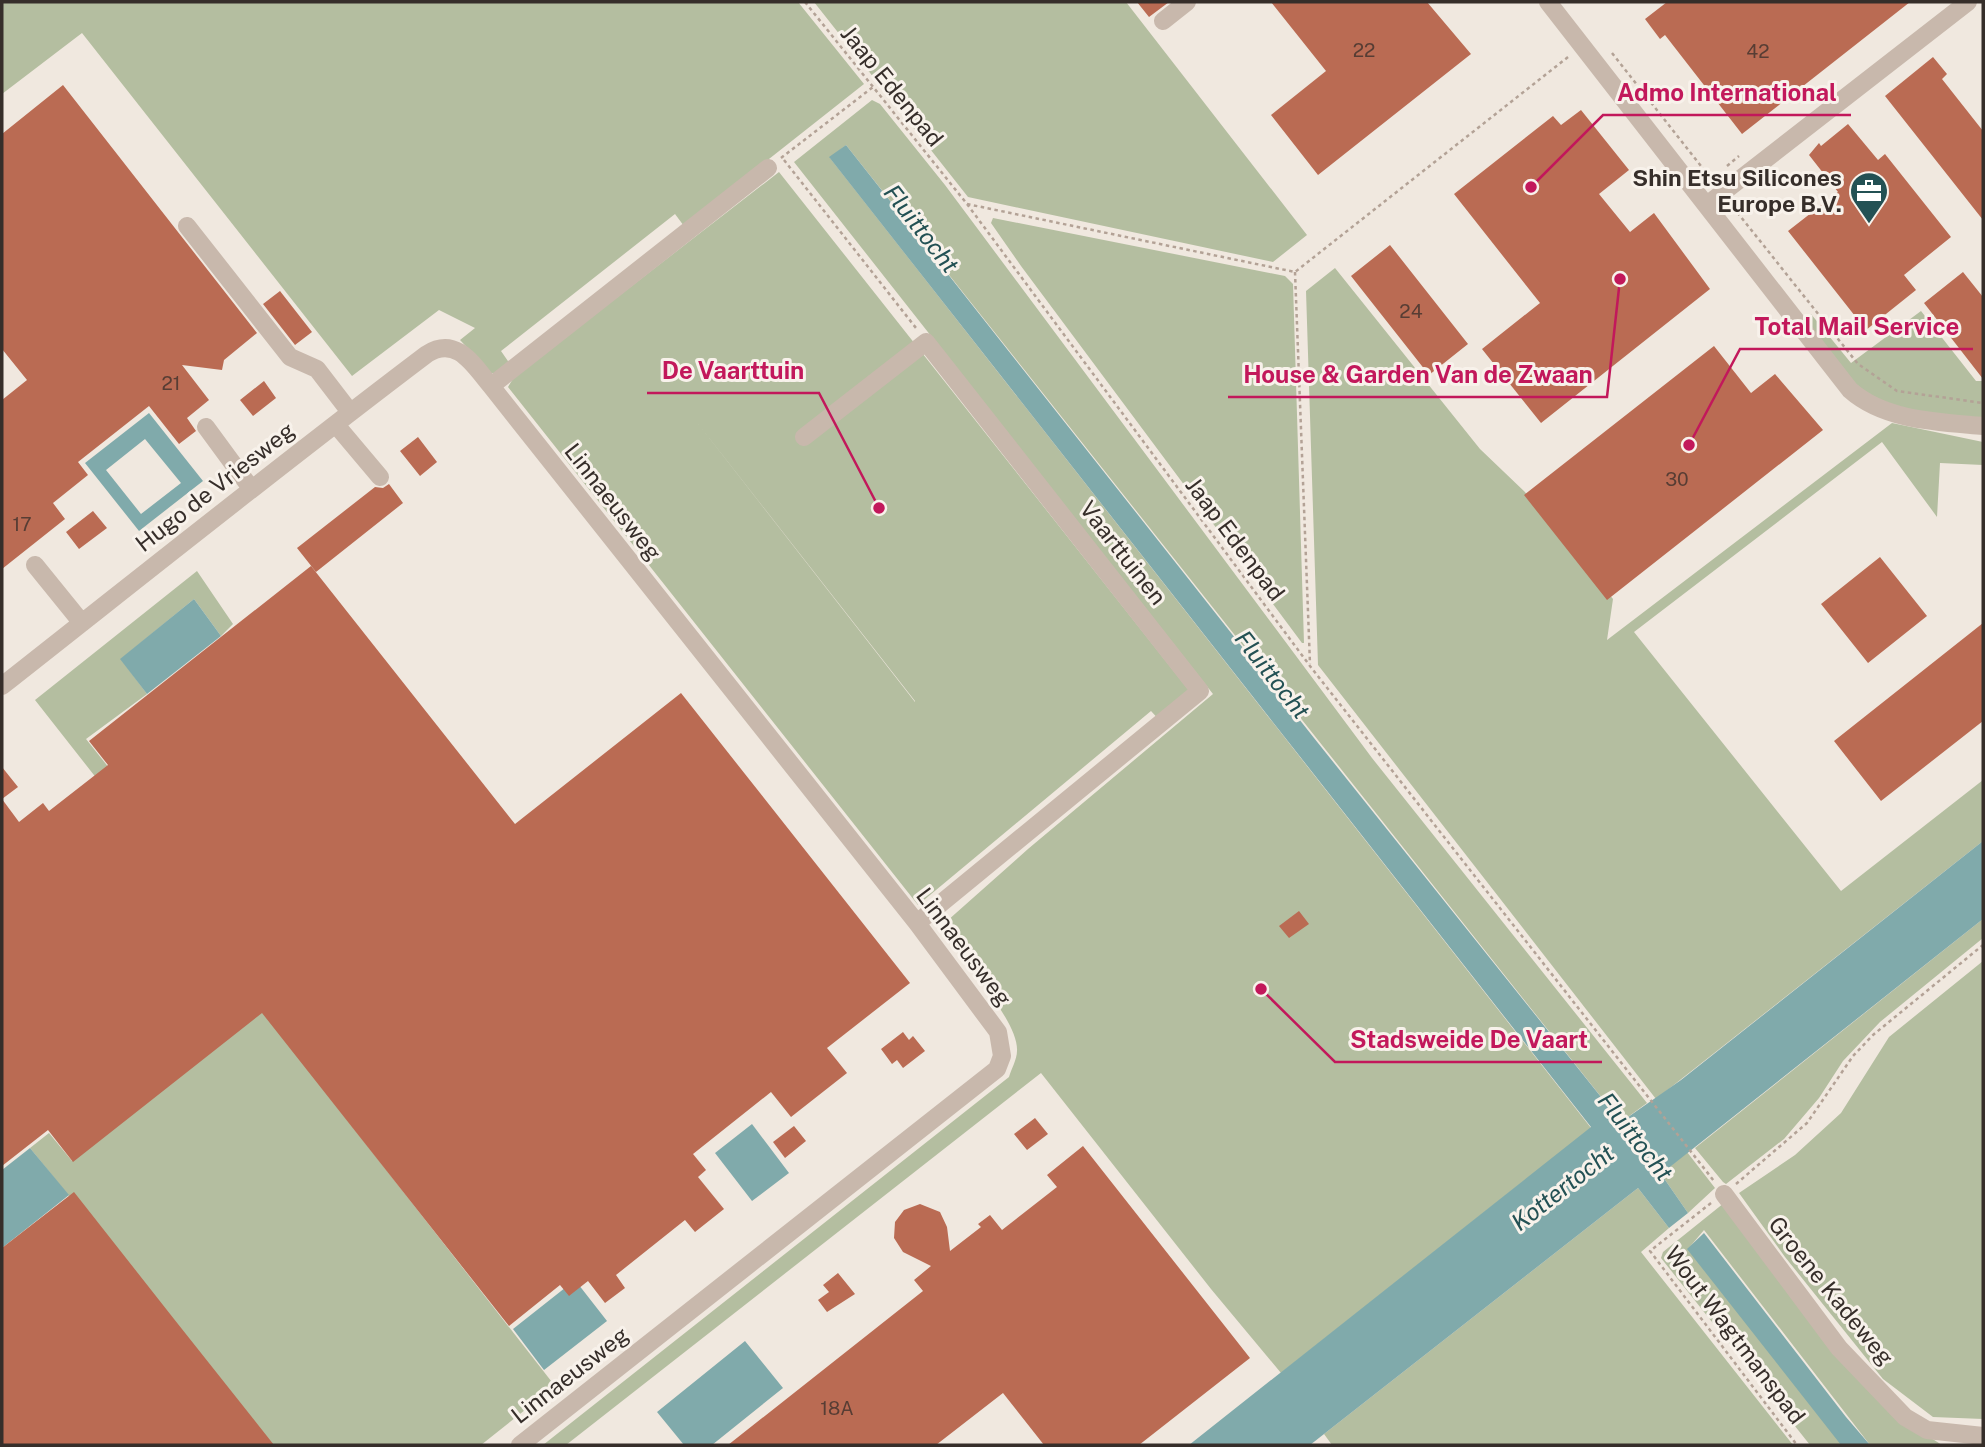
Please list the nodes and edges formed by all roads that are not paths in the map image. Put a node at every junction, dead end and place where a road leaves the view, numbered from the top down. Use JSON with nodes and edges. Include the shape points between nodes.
{"nodes":[{"id":1,"x":1187,"y":2,"type":"edge"},
{"id":2,"x":1548,"y":2,"type":"edge"},
{"id":3,"x":1968,"y":2,"type":"edge"},
{"id":4,"x":1163,"y":22,"type":"dead end"},
{"id":5,"x":775,"y":163,"type":"road end"},
{"id":6,"x":1715,"y":199,"type":"junction"},
{"id":7,"x":187,"y":226,"type":"dead end"},
{"id":8,"x":466,"y":355,"type":"joint"},
{"id":9,"x":491,"y":386,"type":"junction"},
{"id":10,"x":350,"y":412,"type":"junction"},
{"id":11,"x":337,"y":426,"type":"junction"},
{"id":12,"x":1983,"y":426,"type":"edge"},
{"id":13,"x":206,"y":427,"type":"dead end"},
{"id":14,"x":804,"y":437,"type":"dead end"},
{"id":15,"x":380,"y":477,"type":"dead end"},
{"id":16,"x":250,"y":487,"type":"junction"},
{"id":17,"x":35,"y":565,"type":"dead end"},
{"id":18,"x":82,"y":623,"type":"junction"},
{"id":19,"x":2,"y":687,"type":"edge"},
{"id":20,"x":917,"y":923,"type":"junction"},
{"id":21,"x":1722,"y":1192,"type":"road end"},
{"id":22,"x":1983,"y":1436,"type":"edge"},
{"id":23,"x":520,"y":1445,"type":"edge"}],
"edges":[{"from":1,"to":4,"type":"street"},
{"from":2,"to":6,"type":"street"},
{"from":3,"to":6,"type":"street"},
{"from":5,"to":9,"type":"street"},
{"from":6,"to":12,"type":"street","via":[[1798,324],[1862,400],[1920,420]]},
{"from":7,"to":10,"type":"street","via":[[290,357],[317,369]]},
{"from":8,"to":9,"type":"street","name":"Linnaeusweg"},
{"from":8,"to":10,"type":"street","name":"Hugo de Vriesweg","via":[[453,348],[433,351]]},
{"from":9,"to":20,"type":"street","name":"Linnaeusweg"},
{"from":10,"to":11,"type":"street","name":"Hugo de Vriesweg"},
{"from":11,"to":15,"type":"street"},
{"from":11,"to":16,"type":"street","name":"Hugo de Vriesweg"},
{"from":13,"to":16,"type":"street"},
{"from":14,"to":20,"type":"street","name":"Vaarttuinen","via":[[926,342],[1199,691]]},
{"from":16,"to":18,"type":"street","name":"Hugo de Vriesweg"},
{"from":17,"to":18,"type":"street"},
{"from":18,"to":19,"type":"street","name":"Hugo de Vriesweg"},
{"from":20,"to":23,"type":"street","name":"Linnaeusweg","via":[[998,1032],[1002,1056],[997,1069]]},
{"from":21,"to":22,"type":"street","name":"Groene Kadeweg","via":[[1839,1348],[1905,1417],[1927,1430]]}]}
